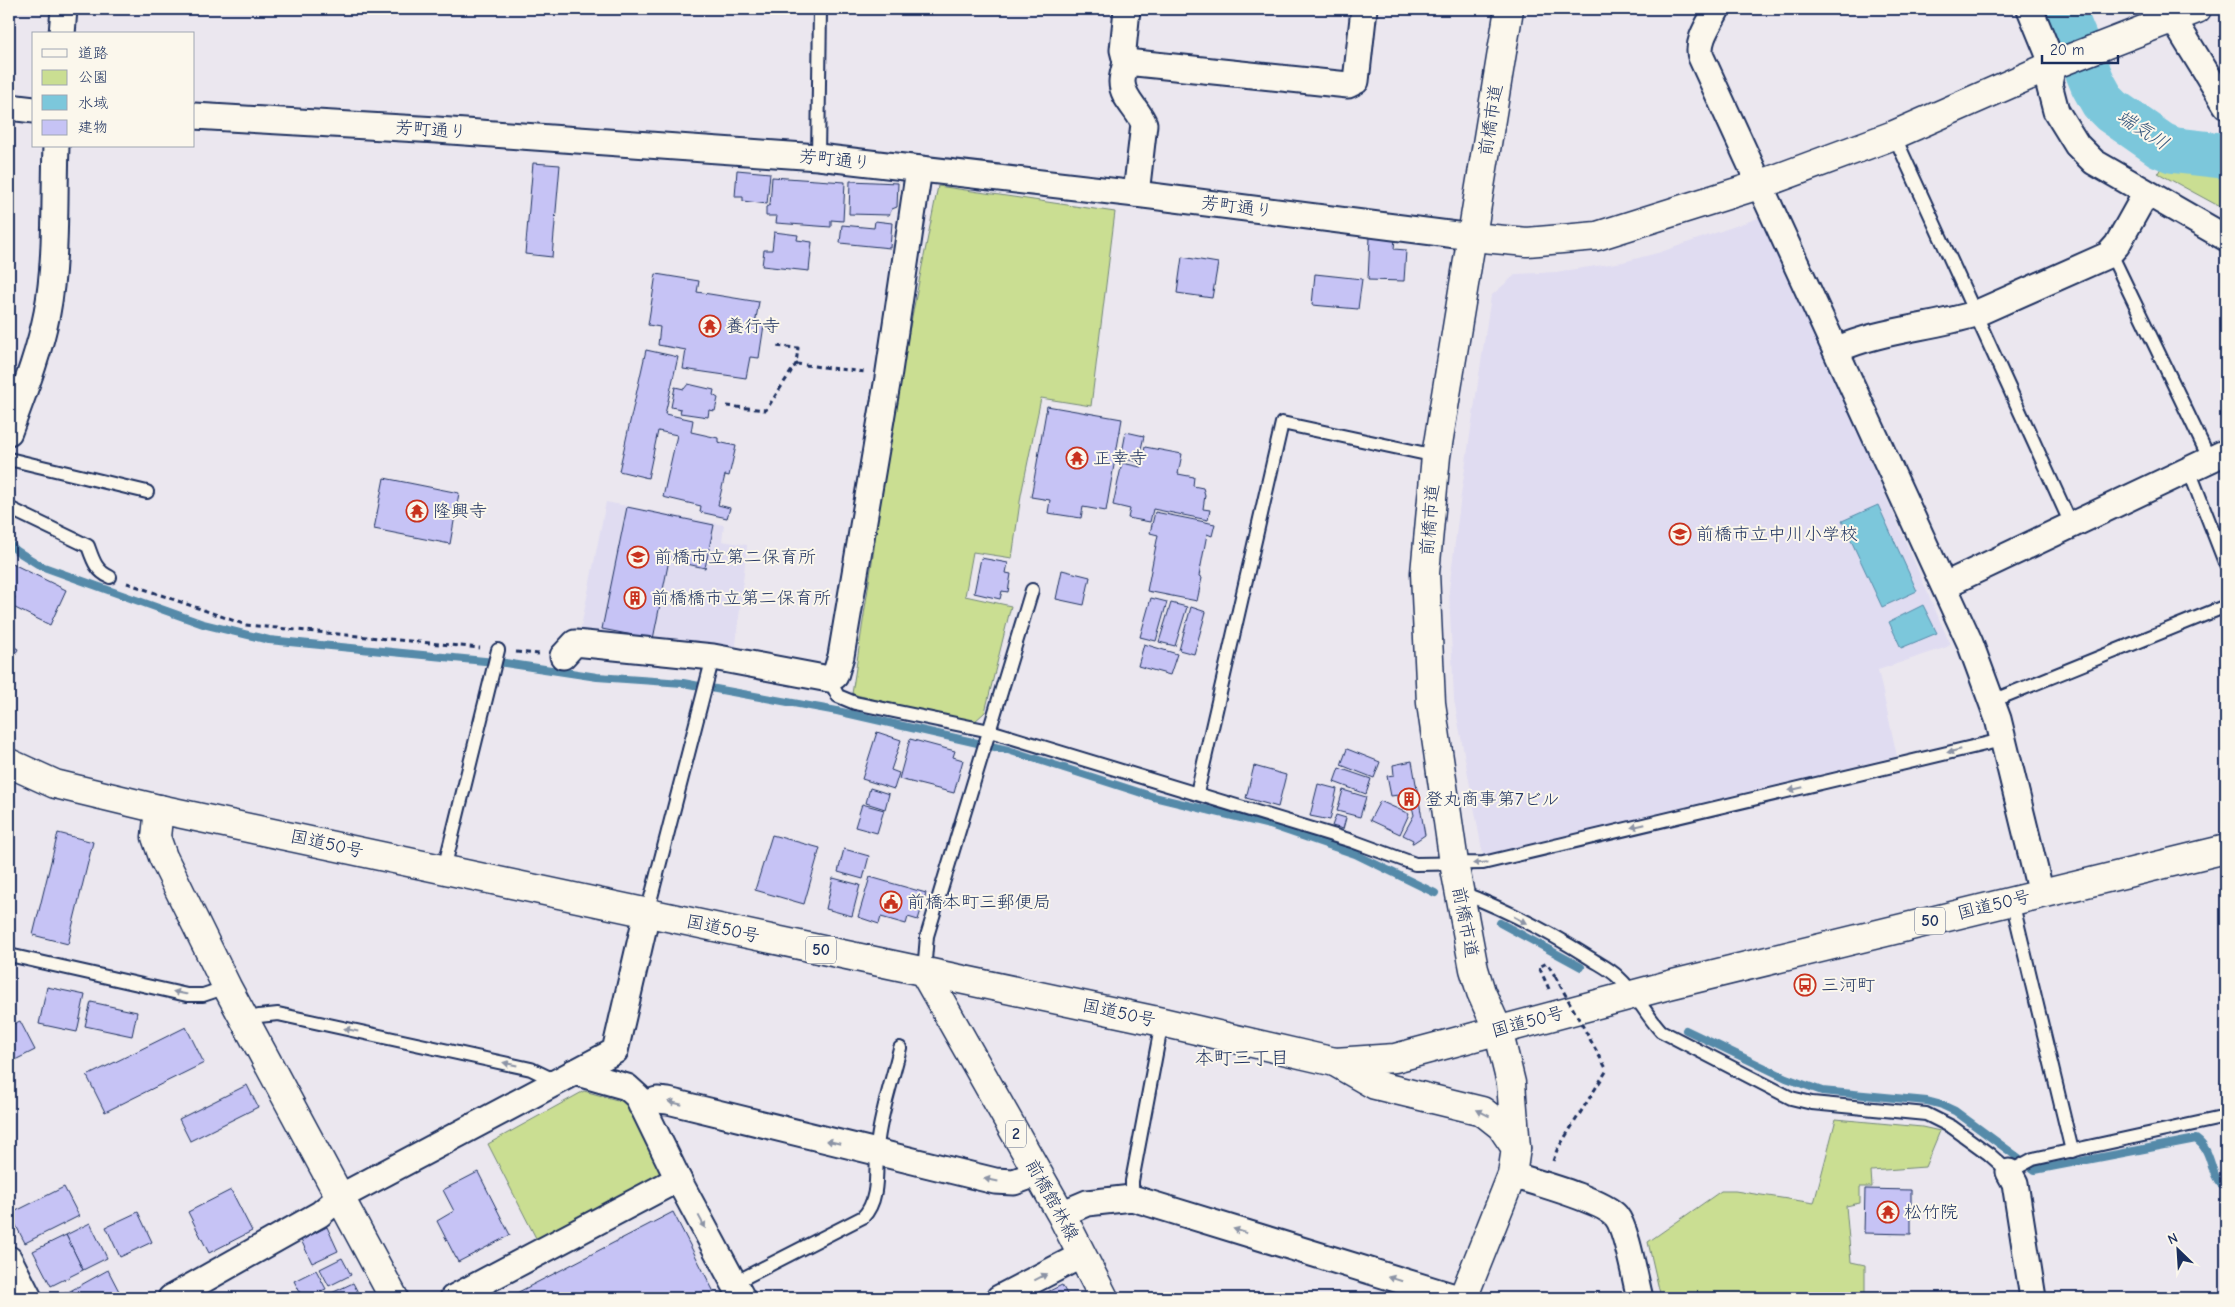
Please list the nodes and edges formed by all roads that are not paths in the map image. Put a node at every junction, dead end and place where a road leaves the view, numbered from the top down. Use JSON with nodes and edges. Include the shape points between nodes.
{"nodes":[{"id":1,"x":64,"y":9,"type":"edge"},
{"id":2,"x":820,"y":9,"type":"edge"},
{"id":3,"x":1127,"y":9,"type":"edge"},
{"id":4,"x":1364,"y":9,"type":"edge"},
{"id":5,"x":1509,"y":9,"type":"edge"},
{"id":6,"x":1717,"y":9,"type":"edge"},
{"id":7,"x":2030,"y":9,"type":"edge"},
{"id":8,"x":2180,"y":11,"type":"edge"},
{"id":9,"x":62,"y":32,"type":"edge"},
{"id":10,"x":1126,"y":62,"type":"junction"},
{"id":11,"x":2058,"y":63,"type":"junction"},
{"id":12,"x":2226,"y":105,"type":"edge"},
{"id":13,"x":9,"y":107,"type":"edge"},
{"id":14,"x":32,"y":110,"type":"edge"},
{"id":15,"x":195,"y":116,"type":"edge"},
{"id":16,"x":1894,"y":135,"type":"junction"},
{"id":17,"x":56,"y":148,"type":"edge"},
{"id":18,"x":818,"y":157,"type":"junction"},
{"id":19,"x":919,"y":169,"type":"junction"},
{"id":20,"x":1759,"y":185,"type":"junction"},
{"id":21,"x":2146,"y":193,"type":"junction"},
{"id":22,"x":1136,"y":194,"type":"junction"},
{"id":23,"x":1472,"y":237,"type":"junction"},
{"id":24,"x":2226,"y":238,"type":"edge"},
{"id":25,"x":2108,"y":255,"type":"junction"},
{"id":26,"x":1975,"y":314,"type":"junction"},
{"id":27,"x":1836,"y":350,"type":"junction"},
{"id":28,"x":9,"y":432,"type":"edge"},
{"id":29,"x":1436,"y":456,"type":"junction"},
{"id":30,"x":9,"y":459,"type":"edge"},
{"id":31,"x":2208,"y":461,"type":"edge"},
{"id":32,"x":147,"y":492,"type":"dead end"},
{"id":33,"x":9,"y":508,"type":"edge"},
{"id":34,"x":2071,"y":524,"type":"junction"},
{"id":35,"x":2226,"y":565,"type":"edge"},
{"id":36,"x":110,"y":576,"type":"road end"},
{"id":37,"x":1944,"y":585,"type":"junction"},
{"id":38,"x":1032,"y":590,"type":"dead end"},
{"id":39,"x":2226,"y":606,"type":"edge"},
{"id":40,"x":498,"y":650,"type":"road end"},
{"id":41,"x":563,"y":656,"type":"road end"},
{"id":42,"x":713,"y":657,"type":"junction"},
{"id":43,"x":829,"y":679,"type":"junction"},
{"id":44,"x":1992,"y":701,"type":"junction"},
{"id":45,"x":990,"y":731,"type":"junction"},
{"id":46,"x":2002,"y":740,"type":"junction"},
{"id":47,"x":9,"y":764,"type":"edge"},
{"id":48,"x":1197,"y":793,"type":"junction"},
{"id":49,"x":159,"y":809,"type":"junction"},
{"id":50,"x":2226,"y":849,"type":"edge"},
{"id":51,"x":1454,"y":863,"type":"junction"},
{"id":52,"x":444,"y":869,"type":"junction"},
{"id":53,"x":1460,"y":892,"type":"junction"},
{"id":54,"x":2041,"y":894,"type":"junction"},
{"id":55,"x":2012,"y":901,"type":"junction"},
{"id":56,"x":647,"y":913,"type":"junction"},
{"id":57,"x":9,"y":955,"type":"edge"},
{"id":58,"x":924,"y":972,"type":"junction"},
{"id":59,"x":226,"y":987,"type":"junction"},
{"id":60,"x":1635,"y":994,"type":"junction"},
{"id":61,"x":245,"y":1021,"type":"junction"},
{"id":62,"x":1162,"y":1022,"type":"junction"},
{"id":63,"x":1498,"y":1030,"type":"junction"},
{"id":64,"x":900,"y":1048,"type":"dead end"},
{"id":65,"x":1335,"y":1062,"type":"junction"},
{"id":66,"x":565,"y":1076,"type":"junction"},
{"id":67,"x":641,"y":1105,"type":"junction"},
{"id":68,"x":2226,"y":1117,"type":"edge"},
{"id":69,"x":1516,"y":1148,"type":"junction"},
{"id":70,"x":2072,"y":1151,"type":"junction"},
{"id":71,"x":877,"y":1153,"type":"junction"},
{"id":72,"x":2009,"y":1172,"type":"junction"},
{"id":73,"x":1038,"y":1173,"type":"junction"},
{"id":74,"x":1512,"y":1175,"type":"junction"},
{"id":75,"x":678,"y":1179,"type":"junction"},
{"id":76,"x":340,"y":1197,"type":"junction"},
{"id":77,"x":1132,"y":1198,"type":"junction"},
{"id":78,"x":1061,"y":1214,"type":"junction"},
{"id":79,"x":1082,"y":1255,"type":"junction"},
{"id":80,"x":9,"y":1259,"type":"edge"},
{"id":81,"x":738,"y":1291,"type":"edge"},
{"id":82,"x":29,"y":1298,"type":"edge"},
{"id":83,"x":171,"y":1298,"type":"edge"},
{"id":84,"x":394,"y":1298,"type":"edge"},
{"id":85,"x":453,"y":1298,"type":"edge"},
{"id":86,"x":999,"y":1298,"type":"edge"},
{"id":87,"x":1104,"y":1298,"type":"edge"},
{"id":88,"x":1458,"y":1298,"type":"edge"},
{"id":89,"x":1463,"y":1298,"type":"edge"},
{"id":90,"x":1640,"y":1298,"type":"edge"},
{"id":91,"x":2033,"y":1298,"type":"edge"}],
"edges":[{"from":1,"to":9,"type":"street"},
{"from":2,"to":18,"type":"lane"},
{"from":3,"to":10,"type":"street","via":[[1123,50]]},
{"from":4,"to":10,"type":"street","via":[[1356,81],[1348,84]]},
{"from":5,"to":23,"type":"main road","name":"前橋市道"},
{"from":6,"to":20,"type":"street","via":[[1699,49]]},
{"from":7,"to":11,"type":"street"},
{"from":8,"to":11,"type":"main road"},
{"from":8,"to":12,"type":"street"},
{"from":10,"to":22,"type":"street","via":[[1122,81],[1124,93],[1144,124]]},
{"from":11,"to":16,"type":"main road"},
{"from":11,"to":21,"type":"street","via":[[2050,84],[2056,111],[2077,145],[2094,162]]},
{"from":13,"to":14,"type":"street"},
{"from":15,"to":18,"type":"street","name":"芳町通り"},
{"from":16,"to":20,"type":"main road"},
{"from":16,"to":26,"type":"lane"},
{"from":17,"to":28,"type":"street","via":[[47,313]]},
{"from":18,"to":19,"type":"street","name":"芳町通り"},
{"from":19,"to":22,"type":"street","name":"芳町通り"},
{"from":19,"to":43,"type":"street","via":[[841,656],[835,676]]},
{"from":20,"to":23,"type":"main road","via":[[1597,236],[1528,242]]},
{"from":20,"to":27,"type":"street"},
{"from":21,"to":24,"type":"street"},
{"from":21,"to":25,"type":"street","via":[[2117,246]]},
{"from":22,"to":23,"type":"street","name":"芳町通り"},
{"from":23,"to":29,"type":"main road","name":"前橋市道"},
{"from":25,"to":26,"type":"street"},
{"from":25,"to":31,"type":"lane","via":[[2114,260]]},
{"from":26,"to":27,"type":"street","via":[[1852,342]]},
{"from":26,"to":34,"type":"lane"},
{"from":27,"to":37,"type":"street"},
{"from":29,"to":48,"type":"lane","via":[[1282,423]]},
{"from":29,"to":51,"type":"main road","name":"前橋市道","via":[[1425,573],[1431,703]]},
{"from":30,"to":32,"type":"lane"},
{"from":31,"to":34,"type":"street"},
{"from":31,"to":35,"type":"lane"},
{"from":33,"to":36,"type":"lane","via":[[88,546],[101,573]]},
{"from":34,"to":37,"type":"street"},
{"from":37,"to":44,"type":"street"},
{"from":38,"to":45,"type":"lane"},
{"from":39,"to":44,"type":"lane"},
{"from":40,"to":52,"type":"lane"},
{"from":41,"to":42,"type":"street","via":[[575,644]]},
{"from":42,"to":43,"type":"street"},
{"from":42,"to":56,"type":"lane"},
{"from":43,"to":45,"type":"lane","via":[[838,696],[855,703]]},
{"from":44,"to":46,"type":"street"},
{"from":45,"to":48,"type":"lane"},
{"from":45,"to":58,"type":"lane","via":[[927,936]]},
{"from":46,"to":51,"type":"lane","one_way":true,"via":[[1483,863]]},
{"from":46,"to":54,"type":"street"},
{"from":47,"to":49,"type":"main road","name":"国道50号","number":"50","via":[[55,784]]},
{"from":48,"to":51,"type":"lane","via":[[1415,864]]},
{"from":49,"to":52,"type":"main road","name":"国道50号","number":"50"},
{"from":49,"to":59,"type":"main road","via":[[156,837],[163,857]]},
{"from":50,"to":54,"type":"main road","name":"国道50号","number":"50"},
{"from":51,"to":53,"type":"main road","name":"前橋市道"},
{"from":52,"to":56,"type":"main road","name":"国道50号","number":"50"},
{"from":53,"to":60,"type":"lane","one_way":true,"via":[[1488,902],[1575,948],[1617,975]]},
{"from":53,"to":63,"type":"main road","name":"前橋市道","via":[[1474,968]]},
{"from":54,"to":55,"type":"main road","name":"国道50号","number":"50"},
{"from":55,"to":60,"type":"main road","name":"国道50号","number":"50"},
{"from":55,"to":70,"type":"lane"},
{"from":56,"to":58,"type":"main road","name":"国道50号","number":"50"},
{"from":56,"to":66,"type":"street","via":[[615,1051]]},
{"from":59,"to":57,"type":"lane","one_way":true,"via":[[204,995],[187,995]]},
{"from":58,"to":62,"type":"main road","name":"国道50号","number":"50"},
{"from":58,"to":73,"type":"main road","name":"前橋館林線","number":"2"},
{"from":59,"to":61,"type":"main road"},
{"from":60,"to":63,"type":"main road","name":"国道50号","number":"50"},
{"from":60,"to":72,"type":"lane","via":[[1661,1031],[1791,1098],[1926,1114],[1952,1127]]},
{"from":66,"to":61,"type":"lane","one_way":true,"via":[[278,1014]]},
{"from":61,"to":76,"type":"main road"},
{"from":62,"to":65,"type":"main road","name":"国道50号","number":"50"},
{"from":62,"to":77,"type":"lane","via":[[1132,1181]]},
{"from":63,"to":65,"type":"main road","name":"国道50号","number":"50","via":[[1395,1058]]},
{"from":63,"to":69,"type":"main road","name":"前橋市道","via":[[1510,1084]]},
{"from":64,"to":71,"type":"lane"},
{"from":69,"to":65,"type":"main road","one_way":true,"via":[[1501,1126],[1482,1111],[1375,1085]]},
{"from":66,"to":67,"type":"street","via":[[627,1087],[638,1097]]},
{"from":66,"to":76,"type":"street"},
{"from":71,"to":67,"type":"street","one_way":true,"via":[[668,1102],[657,1100]]},
{"from":67,"to":75,"type":"street"},
{"from":68,"to":70,"type":"lane"},
{"from":69,"to":74,"type":"main road","name":"前橋市道"},
{"from":70,"to":72,"type":"lane","via":[[2033,1159]]},
{"from":73,"to":71,"type":"street","one_way":true,"via":[[1014,1182],[995,1181]]},
{"from":71,"to":81,"type":"lane","via":[[872,1205],[862,1217]]},
{"from":72,"to":91,"type":"street","via":[[2015,1183]]},
{"from":73,"to":78,"type":"main road","name":"前橋館林線","number":"2"},
{"from":74,"to":89,"type":"main road","name":"前橋市道"},
{"from":74,"to":90,"type":"street","via":[[1577,1196],[1610,1211],[1624,1234]]},
{"from":75,"to":81,"type":"street","one_way":true},
{"from":75,"to":85,"type":"street"},
{"from":76,"to":83,"type":"street","via":[[320,1214]]},
{"from":76,"to":84,"type":"main road"},
{"from":77,"to":78,"type":"street","via":[[1087,1203]]},
{"from":88,"to":77,"type":"street","one_way":true},
{"from":78,"to":79,"type":"main road","name":"前橋館林線","number":"2"},
{"from":86,"to":79,"type":"street","one_way":true},
{"from":79,"to":87,"type":"main road","name":"前橋館林線","number":"2"},
{"from":80,"to":82,"type":"street"}]}
